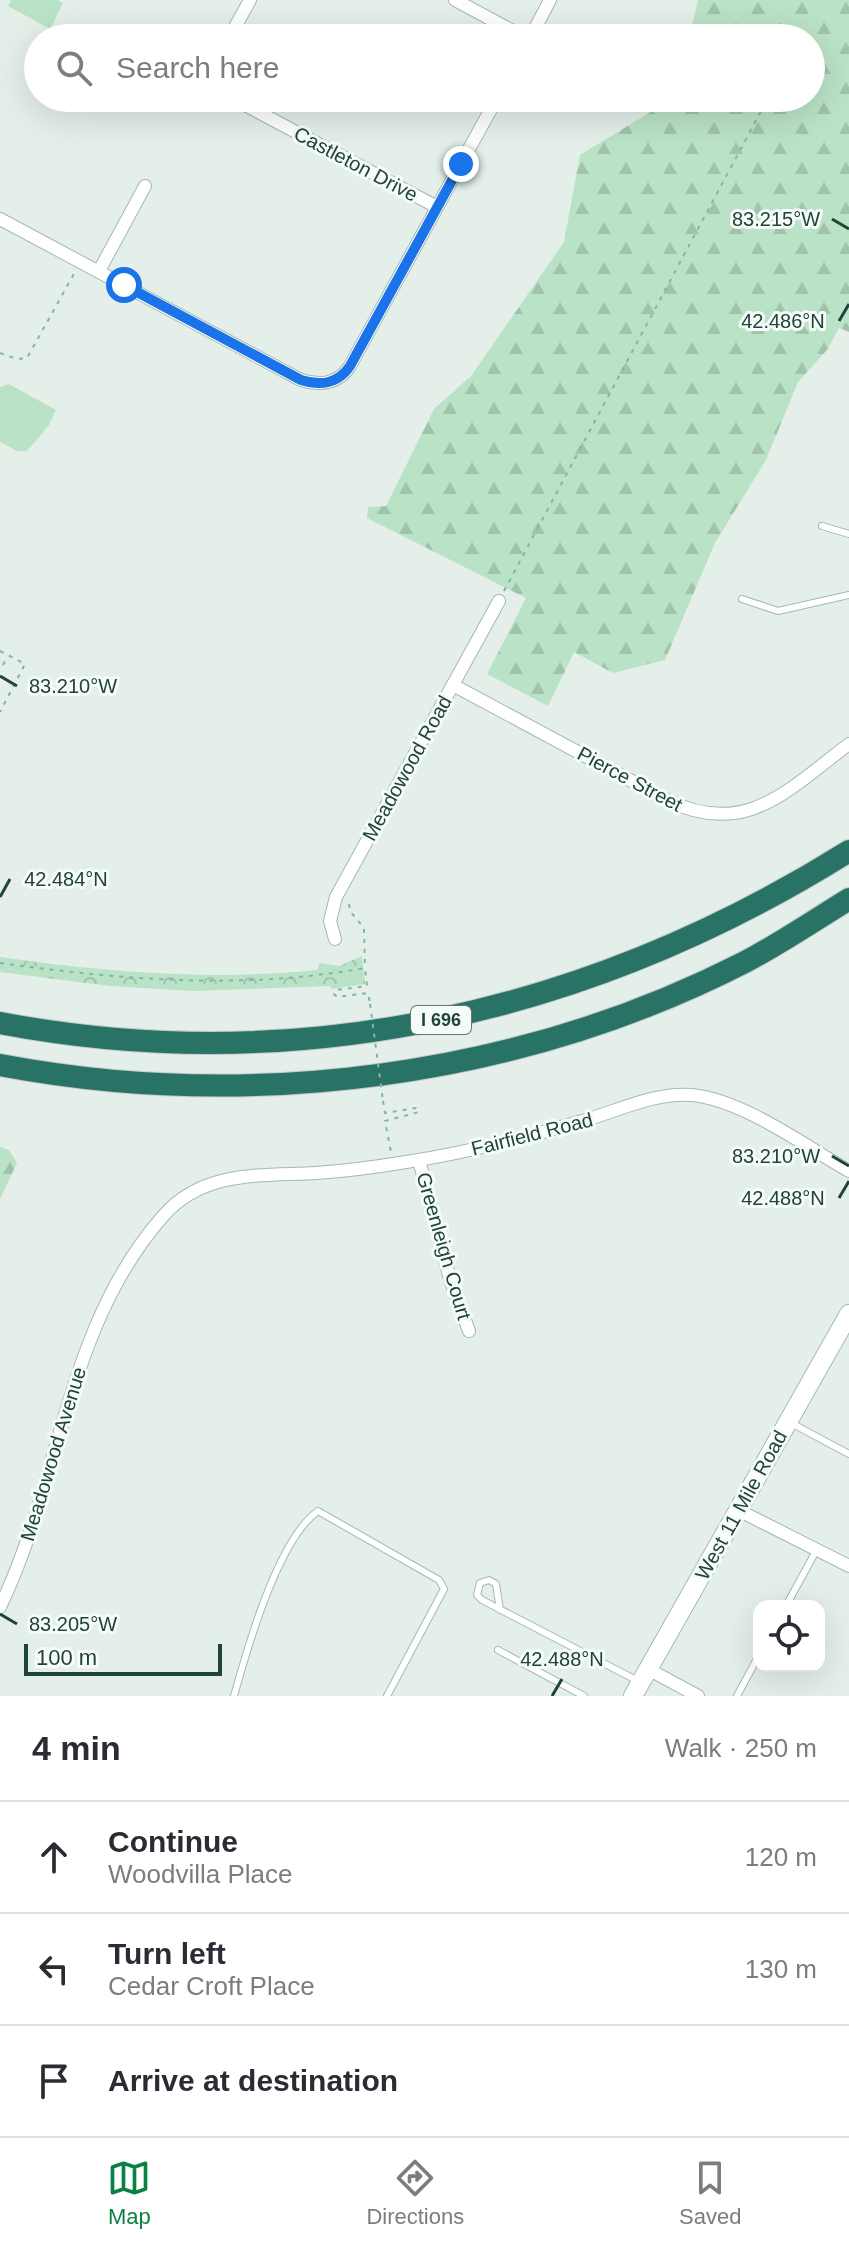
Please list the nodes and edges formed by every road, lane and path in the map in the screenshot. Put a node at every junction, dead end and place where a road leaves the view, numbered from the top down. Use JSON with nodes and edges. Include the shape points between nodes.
{"nodes":[{"id":1,"x":250,"y":0,"type":"edge"},
{"id":2,"x":455,"y":0,"type":"edge"},
{"id":3,"x":550,"y":0,"type":"edge"},
{"id":4,"x":237,"y":24,"type":"edge"},
{"id":5,"x":501,"y":24,"type":"edge"},
{"id":6,"x":536,"y":24,"type":"edge"},
{"id":7,"x":258,"y":112,"type":"edge"},
{"id":8,"x":489,"y":112,"type":"edge"},
{"id":9,"x":761,"y":112,"type":"edge"},
{"id":10,"x":145,"y":186,"type":"dead end"},
{"id":11,"x":437,"y":207,"type":"junction"},
{"id":12,"x":0,"y":219,"type":"edge"},
{"id":13,"x":77,"y":269,"type":"dead end"},
{"id":14,"x":99,"y":271,"type":"junction"},
{"id":15,"x":0,"y":353,"type":"edge"},
{"id":16,"x":822,"y":526,"type":"dead end"},
{"id":17,"x":849,"y":534,"type":"edge"},
{"id":18,"x":849,"y":595,"type":"edge"},
{"id":19,"x":742,"y":599,"type":"dead end"},
{"id":20,"x":499,"y":601,"type":"joint"},
{"id":21,"x":0,"y":651,"type":"edge"},
{"id":22,"x":8,"y":655,"type":"junction"},
{"id":23,"x":3,"y":665,"type":"dead end"},
{"id":24,"x":453,"y":685,"type":"junction"},
{"id":25,"x":0,"y":712,"type":"edge"},
{"id":26,"x":849,"y":744,"type":"edge"},
{"id":27,"x":849,"y":851,"type":"edge"},
{"id":28,"x":849,"y":899,"type":"edge"},
{"id":29,"x":349,"y":904,"type":"dead end"},
{"id":30,"x":335,"y":939,"type":"dead end"},
{"id":31,"x":0,"y":963,"type":"edge"},
{"id":32,"x":365,"y":968,"type":"junction"},
{"id":33,"x":0,"y":1023,"type":"edge"},
{"id":34,"x":0,"y":1065,"type":"edge"},
{"id":35,"x":391,"y":1154,"type":"dead end"},
{"id":36,"x":419,"y":1160,"type":"junction"},
{"id":37,"x":849,"y":1171,"type":"edge"},
{"id":38,"x":197,"y":1189,"type":"joint"},
{"id":39,"x":849,"y":1314,"type":"edge"},
{"id":40,"x":469,"y":1331,"type":"dead end"},
{"id":41,"x":843,"y":1338,"type":"edge"},
{"id":42,"x":787,"y":1421,"type":"junction"},
{"id":43,"x":849,"y":1454,"type":"edge"},
{"id":44,"x":738,"y":1510,"type":"junction"},
{"id":45,"x":817,"y":1549,"type":"junction"},
{"id":46,"x":849,"y":1566,"type":"edge"},
{"id":47,"x":789,"y":1600,"type":"edge"},
{"id":48,"x":0,"y":1607,"type":"edge"},
{"id":49,"x":500,"y":1610,"type":"junction"},
{"id":50,"x":498,"y":1650,"type":"dead end"},
{"id":51,"x":753,"y":1666,"type":"edge"},
{"id":52,"x":641,"y":1682,"type":"edge"},
{"id":53,"x":234,"y":1696,"type":"edge"},
{"id":54,"x":387,"y":1696,"type":"edge"},
{"id":55,"x":584,"y":1696,"type":"edge"},
{"id":56,"x":698,"y":1696,"type":"edge"},
{"id":57,"x":737,"y":1696,"type":"edge"}],
"edges":[{"from":1,"to":4,"type":"street"},
{"from":2,"to":5,"type":"street"},
{"from":3,"to":6,"type":"street"},
{"from":7,"to":11,"type":"street","name":"Castleton Drive"},
{"from":8,"to":11,"type":"street"},
{"from":9,"to":20,"type":"path"},
{"from":10,"to":14,"type":"street"},
{"from":11,"to":14,"type":"street","via":[[346,371],[318,385]]},
{"from":12,"to":14,"type":"street"},
{"from":13,"to":15,"type":"path","via":[[27,358]]},
{"from":16,"to":17,"type":"lane"},
{"from":18,"to":19,"type":"lane","via":[[778,611]]},
{"from":20,"to":24,"type":"street","name":"Meadowood Road"},
{"from":21,"to":22,"type":"path"},
{"from":22,"to":23,"type":"path"},
{"from":22,"to":25,"type":"path","via":[[25,664]]},
{"from":24,"to":26,"type":"street","name":"Pierce Street","via":[[667,800],[704,814],[740,814],[761,807]]},
{"from":24,"to":30,"type":"street","name":"Meadowood Road","via":[[336,897],[330,921]]},
{"from":27,"to":33,"type":"highway","number":"I 696","via":[[779,893],[661,951],[530,998],[433,1022],[360,1034],[212,1043],[132,1041]]},
{"from":28,"to":34,"type":"highway","number":"I 696","via":[[745,961],[653,1002],[514,1048],[418,1069],[320,1082],[214,1087],[120,1082]]},
{"from":29,"to":32,"type":"path","via":[[364,928]]},
{"from":31,"to":32,"type":"path","via":[[94,976],[264,982]]},
{"from":32,"to":35,"type":"path","bridge":true,"via":[[367,986],[334,994],[368,993],[385,1113],[416,1108],[419,1112],[385,1121]]},
{"from":36,"to":37,"type":"street","name":"Fairfield Road","via":[[683,1094],[727,1104]]},
{"from":36,"to":38,"type":"street","name":"Fairfield Road","via":[[239,1176]]},
{"from":36,"to":40,"type":"street","name":"Greenleigh Court"},
{"from":38,"to":48,"type":"street","name":"Meadowood Avenue","via":[[152,1230],[93,1332],[72,1384],[32,1530]]},
{"from":39,"to":41,"type":"main road","name":"West 11 Mile Road"},
{"from":41,"to":42,"type":"main road","name":"West 11 Mile Road"},
{"from":42,"to":43,"type":"lane"},
{"from":42,"to":44,"type":"main road","name":"West 11 Mile Road"},
{"from":44,"to":45,"type":"street"},
{"from":44,"to":52,"type":"main road","name":"West 11 Mile Road"},
{"from":45,"to":46,"type":"street"},
{"from":45,"to":47,"type":"lane"},
{"from":49,"to":49,"type":"lane","via":[[477,1595],[480,1583],[496,1584]]},
{"from":49,"to":52,"type":"lane"},
{"from":50,"to":55,"type":"lane"},
{"from":51,"to":57,"type":"lane"},
{"from":52,"to":56,"type":"street"},
{"from":53,"to":54,"type":"lane","via":[[253,1626],[289,1550],[318,1511],[439,1580],[444,1589]]}]}
